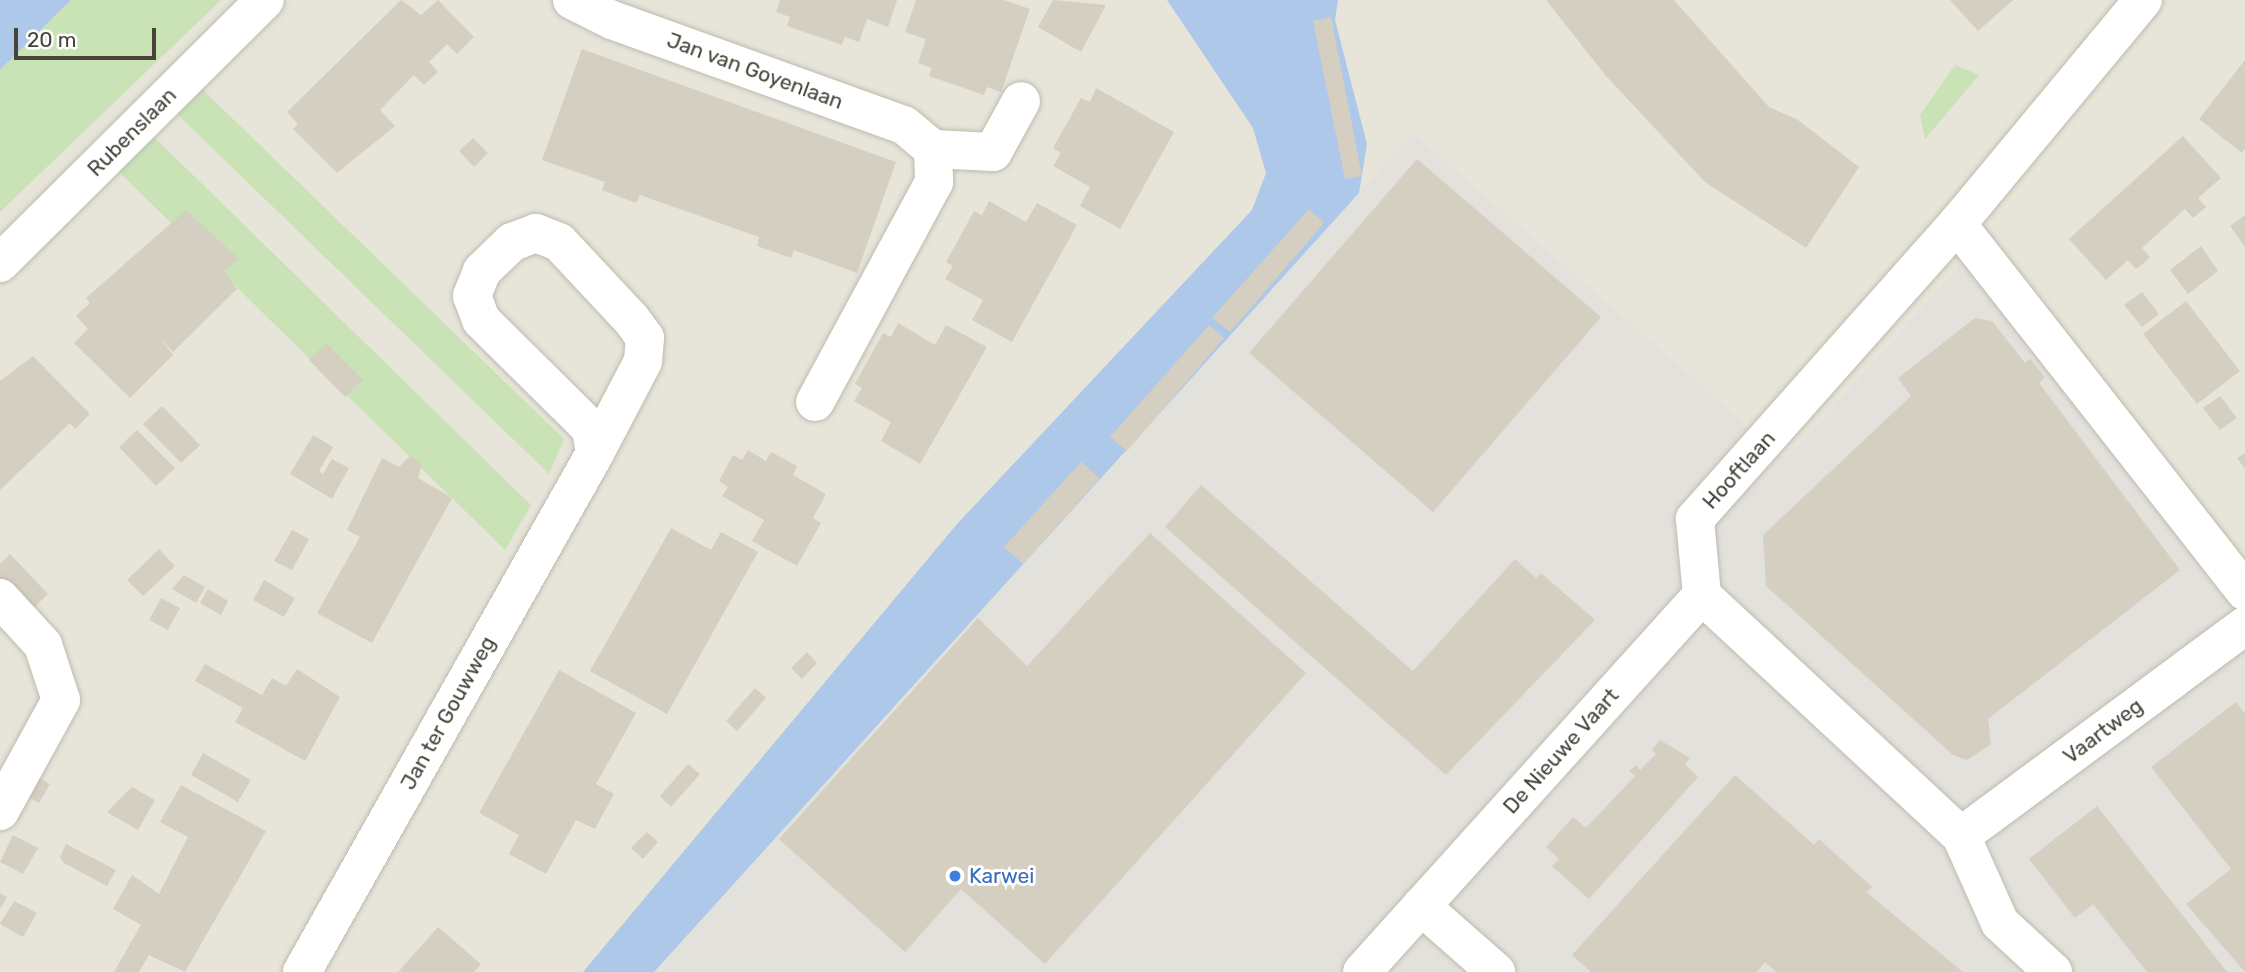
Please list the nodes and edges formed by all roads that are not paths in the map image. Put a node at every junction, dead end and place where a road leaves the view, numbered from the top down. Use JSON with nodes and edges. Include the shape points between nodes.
{"nodes":[{"id":1,"x":265,"y":0,"type":"edge"},
{"id":2,"x":572,"y":0,"type":"edge"},
{"id":3,"x":2143,"y":0,"type":"edge"},
{"id":4,"x":1021,"y":101,"type":"dead end"},
{"id":5,"x":933,"y":149,"type":"junction"},
{"id":6,"x":1956,"y":224,"type":"junction"},
{"id":7,"x":0,"y":263,"type":"edge"},
{"id":8,"x":815,"y":402,"type":"dead end"},
{"id":9,"x":595,"y":453,"type":"junction"},
{"id":10,"x":2245,"y":591,"type":"edge"},
{"id":11,"x":1702,"y":595,"type":"junction"},
{"id":12,"x":0,"y":598,"type":"edge"},
{"id":13,"x":2245,"y":626,"type":"edge"},
{"id":14,"x":0,"y":811,"type":"edge"},
{"id":15,"x":1961,"y":836,"type":"junction"},
{"id":16,"x":1421,"y":906,"type":"junction"},
{"id":17,"x":302,"y":972,"type":"edge"},
{"id":18,"x":1362,"y":972,"type":"edge"},
{"id":19,"x":1496,"y":972,"type":"edge"},
{"id":20,"x":2053,"y":972,"type":"edge"}],
"edges":[{"from":1,"to":7,"type":"street","name":"Rubenslaan"},
{"from":2,"to":5,"type":"street","name":"Jan van Goyenlaan","via":[[612,20],[904,125]]},
{"from":3,"to":6,"type":"street","name":"Hooftlaan"},
{"from":4,"to":5,"type":"street","via":[[993,152]]},
{"from":5,"to":8,"type":"street","via":[[934,182]]},
{"from":6,"to":10,"type":"street"},
{"from":6,"to":11,"type":"street","name":"Hooftlaan","via":[[1695,519]]},
{"from":9,"to":9,"type":"street","name":"Jan ter Gouwweg","via":[[591,429],[481,320],[472,296],[482,271],[512,242],[536,233],[559,242],[645,338],[643,360]]},
{"from":9,"to":17,"type":"street","name":"Jan ter Gouwweg"},
{"from":11,"to":15,"type":"street"},
{"from":11,"to":16,"type":"street","name":"De Nieuwe Vaart"},
{"from":12,"to":14,"type":"street","via":[[43,645],[61,700]]},
{"from":13,"to":15,"type":"street","name":"Vaartweg"},
{"from":15,"to":20,"type":"street","via":[[2000,923]]},
{"from":16,"to":18,"type":"street","name":"De Nieuwe Vaart"},
{"from":16,"to":19,"type":"street"}]}
